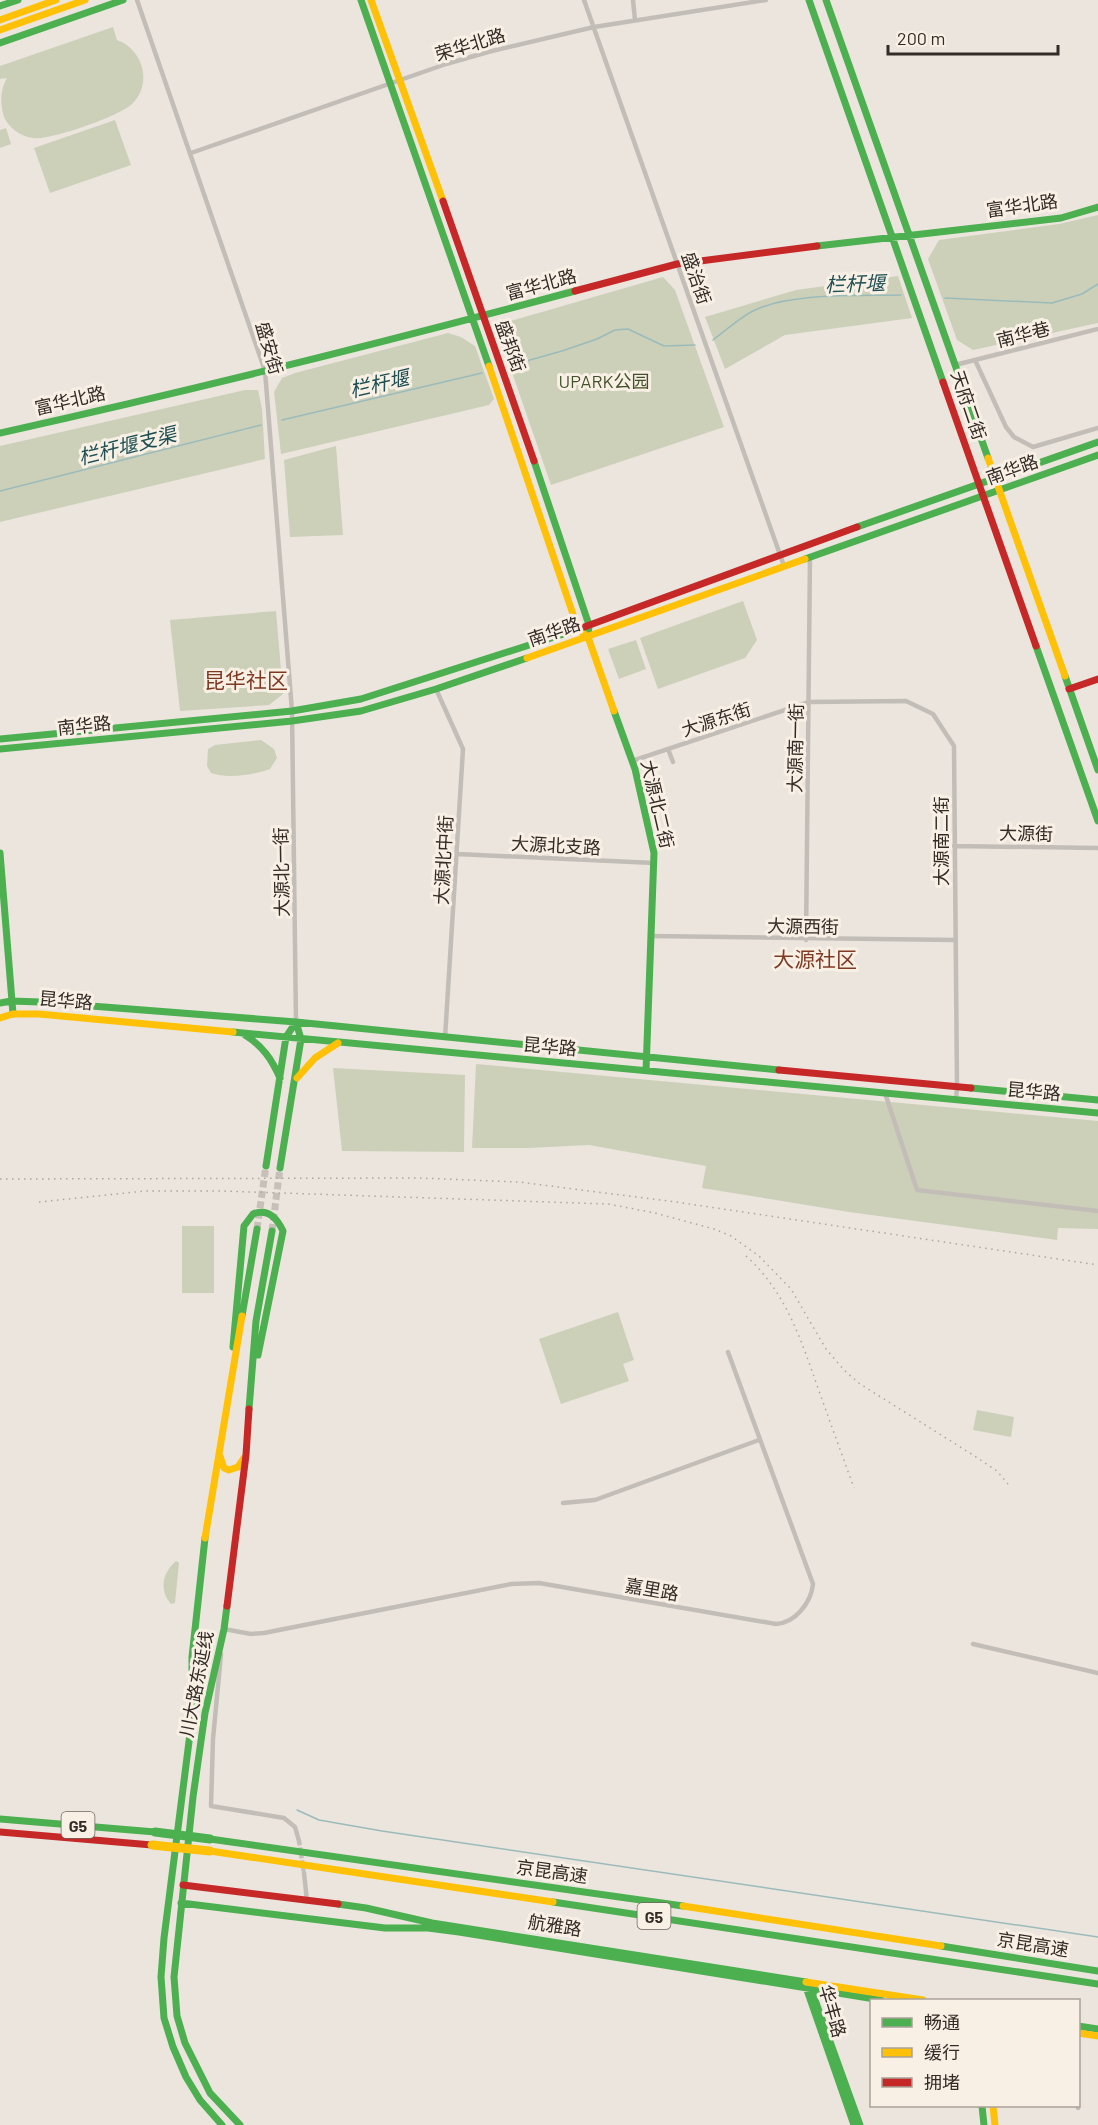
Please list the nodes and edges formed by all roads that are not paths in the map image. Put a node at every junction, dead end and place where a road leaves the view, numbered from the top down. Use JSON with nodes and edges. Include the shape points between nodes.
{"nodes":[{"id":1,"x":18,"y":0,"type":"edge"},
{"id":2,"x":56,"y":0,"type":"edge"},
{"id":3,"x":85,"y":0,"type":"edge"},
{"id":4,"x":123,"y":0,"type":"edge"},
{"id":5,"x":137,"y":0,"type":"edge"},
{"id":6,"x":361,"y":0,"type":"edge"},
{"id":7,"x":371,"y":0,"type":"edge"},
{"id":8,"x":584,"y":0,"type":"edge"},
{"id":9,"x":633,"y":0,"type":"edge"},
{"id":10,"x":721,"y":0,"type":"edge"},
{"id":11,"x":766,"y":0,"type":"edge"},
{"id":12,"x":809,"y":0,"type":"edge"},
{"id":13,"x":826,"y":0,"type":"edge"},
{"id":14,"x":0,"y":6,"type":"edge"},
{"id":15,"x":723,"y":7,"type":"junction"},
{"id":16,"x":0,"y":20,"type":"edge"},
{"id":17,"x":635,"y":20,"type":"junction"},
{"id":18,"x":594,"y":27,"type":"junction"},
{"id":19,"x":0,"y":30,"type":"edge"},
{"id":20,"x":0,"y":43,"type":"edge"},
{"id":21,"x":401,"y":81,"type":"junction"},
{"id":22,"x":390,"y":85,"type":"junction"},
{"id":23,"x":191,"y":153,"type":"junction"},
{"id":24,"x":1098,"y":207,"type":"edge"},
{"id":25,"x":909,"y":236,"type":"junction"},
{"id":26,"x":892,"y":238,"type":"junction"},
{"id":27,"x":677,"y":264,"type":"junction"},
{"id":28,"x":483,"y":316,"type":"junction"},
{"id":29,"x":472,"y":319,"type":"junction"},
{"id":30,"x":1098,"y":329,"type":"edge"},
{"id":31,"x":975,"y":360,"type":"junction"},
{"id":32,"x":955,"y":365,"type":"junction"},
{"id":33,"x":266,"y":371,"type":"junction"},
{"id":34,"x":1098,"y":428,"type":"edge"},
{"id":35,"x":0,"y":433,"type":"edge"},
{"id":36,"x":1098,"y":442,"type":"edge"},
{"id":37,"x":1098,"y":455,"type":"edge"},
{"id":38,"x":994,"y":477,"type":"junction"},
{"id":39,"x":979,"y":483,"type":"junction"},
{"id":40,"x":999,"y":491,"type":"junction"},
{"id":41,"x":984,"y":497,"type":"junction"},
{"id":42,"x":810,"y":556,"type":"junction"},
{"id":43,"x":782,"y":561,"type":"junction"},
{"id":44,"x":589,"y":625,"type":"junction"},
{"id":45,"x":578,"y":629,"type":"junction"},
{"id":46,"x":588,"y":637,"type":"junction"},
{"id":47,"x":1098,"y":680,"type":"edge"},
{"id":48,"x":435,"y":689,"type":"junction"},
{"id":49,"x":1069,"y":689,"type":"junction"},
{"id":50,"x":809,"y":702,"type":"junction"},
{"id":51,"x":292,"y":711,"type":"junction"},
{"id":52,"x":292,"y":721,"type":"junction"},
{"id":53,"x":0,"y":739,"type":"edge"},
{"id":54,"x":0,"y":749,"type":"edge"},
{"id":55,"x":668,"y":749,"type":"junction"},
{"id":56,"x":632,"y":761,"type":"junction"},
{"id":57,"x":673,"y":762,"type":"dead end"},
{"id":58,"x":1098,"y":770,"type":"edge"},
{"id":59,"x":1098,"y":821,"type":"edge"},
{"id":60,"x":954,"y":846,"type":"junction"},
{"id":61,"x":1098,"y":848,"type":"edge"},
{"id":62,"x":0,"y":853,"type":"edge"},
{"id":63,"x":457,"y":854,"type":"junction"},
{"id":64,"x":654,"y":863,"type":"junction"},
{"id":65,"x":651,"y":936,"type":"junction"},
{"id":66,"x":806,"y":940,"type":"junction"},
{"id":67,"x":955,"y":940,"type":"junction"},
{"id":68,"x":10,"y":1001,"type":"junction"},
{"id":69,"x":0,"y":1003,"type":"edge"},
{"id":70,"x":13,"y":1014,"type":"junction"},
{"id":71,"x":0,"y":1018,"type":"edge"},
{"id":72,"x":296,"y":1022,"type":"junction"},
{"id":73,"x":244,"y":1034,"type":"junction"},
{"id":74,"x":285,"y":1037,"type":"junction"},
{"id":75,"x":445,"y":1038,"type":"junction"},
{"id":76,"x":301,"y":1039,"type":"junction"},
{"id":77,"x":340,"y":1042,"type":"junction"},
{"id":78,"x":647,"y":1058,"type":"junction"},
{"id":79,"x":645,"y":1071,"type":"junction"},
{"id":80,"x":280,"y":1078,"type":"junction"},
{"id":81,"x":295,"y":1080,"type":"junction"},
{"id":82,"x":957,"y":1088,"type":"junction"},
{"id":83,"x":885,"y":1093,"type":"junction"},
{"id":84,"x":1098,"y":1100,"type":"edge"},
{"id":85,"x":956,"y":1101,"type":"junction"},
{"id":86,"x":1098,"y":1113,"type":"edge"},
{"id":87,"x":266,"y":1166,"type":"tunnel mouth"},
{"id":88,"x":280,"y":1168,"type":"tunnel mouth"},
{"id":89,"x":1098,"y":1211,"type":"edge"},
{"id":90,"x":257,"y":1229,"type":"tunnel mouth"},
{"id":91,"x":272,"y":1231,"type":"tunnel mouth"},
{"id":92,"x":728,"y":1352,"type":"dead end"},
{"id":93,"x":232,"y":1380,"type":"junction"},
{"id":94,"x":252,"y":1381,"type":"junction"},
{"id":95,"x":759,"y":1440,"type":"junction"},
{"id":96,"x":219,"y":1453,"type":"junction"},
{"id":97,"x":246,"y":1455,"type":"junction"},
{"id":98,"x":563,"y":1503,"type":"dead end"},
{"id":99,"x":224,"y":1629,"type":"junction"},
{"id":100,"x":973,"y":1644,"type":"dead end"},
{"id":101,"x":1098,"y":1673,"type":"edge"},
{"id":102,"x":0,"y":1818,"type":"edge"},
{"id":103,"x":0,"y":1832,"type":"edge"},
{"id":104,"x":299,"y":1841,"type":"tunnel mouth"},
{"id":105,"x":304,"y":1874,"type":"tunnel mouth"},
{"id":106,"x":183,"y":1885,"type":"junction"},
{"id":107,"x":307,"y":1901,"type":"junction"},
{"id":108,"x":181,"y":1903,"type":"junction"},
{"id":109,"x":1098,"y":1971,"type":"edge"},
{"id":110,"x":1098,"y":1984,"type":"edge"},
{"id":111,"x":808,"y":1986,"type":"junction"},
{"id":112,"x":871,"y":1999,"type":"edge"},
{"id":113,"x":908,"y":1999,"type":"edge"},
{"id":114,"x":1080,"y":2026,"type":"edge"},
{"id":115,"x":1098,"y":2029,"type":"edge"},
{"id":116,"x":1080,"y":2033,"type":"edge"},
{"id":117,"x":1098,"y":2036,"type":"edge"},
{"id":118,"x":982,"y":2107,"type":"edge"},
{"id":119,"x":993,"y":2107,"type":"edge"},
{"id":120,"x":222,"y":2125,"type":"edge"},
{"id":121,"x":240,"y":2125,"type":"edge"},
{"id":122,"x":854,"y":2125,"type":"edge"},
{"id":123,"x":860,"y":2125,"type":"edge"},
{"id":124,"x":984,"y":2125,"type":"edge"},
{"id":125,"x":995,"y":2125,"type":"edge"}],
"edges":[{"from":1,"to":14,"type":"main road"},
{"from":2,"to":16,"type":"main road"},
{"from":3,"to":19,"type":"main road"},
{"from":4,"to":20,"type":"main road"},
{"from":5,"to":23,"type":"street","name":"盛安街"},
{"from":6,"to":22,"type":"main road","name":"盛邦街"},
{"from":7,"to":21,"type":"main road","name":"盛邦街"},
{"from":8,"to":18,"type":"street","name":"盛治街"},
{"from":9,"to":17,"type":"street"},
{"from":10,"to":15,"type":"street"},
{"from":11,"to":15,"type":"street","name":"荣华北路"},
{"from":12,"to":26,"type":"main road","name":"天府二街"},
{"from":13,"to":25,"type":"main road","name":"天府二街"},
{"from":15,"to":17,"type":"street","name":"荣华北路"},
{"from":17,"to":18,"type":"street","name":"荣华北路"},
{"from":18,"to":21,"type":"street","name":"荣华北路","via":[[488,52]]},
{"from":18,"to":27,"type":"street","name":"盛治街"},
{"from":21,"to":22,"type":"street","name":"荣华北路"},
{"from":21,"to":28,"type":"main road","name":"盛邦街"},
{"from":22,"to":23,"type":"street","name":"荣华北路"},
{"from":22,"to":29,"type":"main road","name":"盛邦街"},
{"from":23,"to":33,"type":"street","name":"盛安街"},
{"from":24,"to":25,"type":"main road","name":"富华北路","via":[[1061,218]]},
{"from":25,"to":26,"type":"main road","name":"富华北路"},
{"from":25,"to":32,"type":"main road","name":"天府二街"},
{"from":26,"to":27,"type":"main road","name":"富华北路"},
{"from":26,"to":39,"type":"main road","name":"天府二街"},
{"from":27,"to":28,"type":"main road","name":"富华北路"},
{"from":27,"to":43,"type":"street","name":"盛治街"},
{"from":28,"to":29,"type":"main road","name":"富华北路"},
{"from":28,"to":44,"type":"main road","name":"盛邦街"},
{"from":29,"to":33,"type":"main road","name":"富华北路"},
{"from":29,"to":45,"type":"main road","name":"盛邦街"},
{"from":30,"to":31,"type":"street","name":"南华巷"},
{"from":31,"to":32,"type":"street","name":"南华巷"},
{"from":31,"to":34,"type":"street","via":[[1014,437],[1033,447]]},
{"from":32,"to":38,"type":"main road","name":"天府二街"},
{"from":33,"to":35,"type":"main road","name":"富华北路"},
{"from":33,"to":51,"type":"street","name":"盛安街"},
{"from":36,"to":38,"type":"main road","name":"南华路"},
{"from":37,"to":40,"type":"main road","name":"南华路"},
{"from":38,"to":39,"type":"main road","name":"南华路"},
{"from":38,"to":40,"type":"main road","name":"天府二街"},
{"from":39,"to":41,"type":"main road","name":"天府二街"},
{"from":39,"to":43,"type":"main road","name":"南华路"},
{"from":40,"to":41,"type":"main road","name":"南华路"},
{"from":40,"to":49,"type":"main road","name":"天府二街"},
{"from":41,"to":42,"type":"main road","name":"南华路"},
{"from":41,"to":59,"type":"main road","name":"天府二街"},
{"from":42,"to":43,"type":"main road","name":"南华路"},
{"from":42,"to":50,"type":"street","name":"大源南一街"},
{"from":43,"to":44,"type":"main road","name":"南华路"},
{"from":43,"to":46,"type":"main road","name":"南华路"},
{"from":44,"to":45,"type":"main road","name":"南华路"},
{"from":44,"to":46,"type":"main road","name":"盛邦街"},
{"from":45,"to":46,"type":"main road"},
{"from":45,"to":51,"type":"main road","name":"南华路","via":[[361,699]]},
{"from":46,"to":48,"type":"main road","name":"南华路"},
{"from":46,"to":56,"type":"main road","name":"大源北二街"},
{"from":47,"to":49,"type":"main road"},
{"from":48,"to":52,"type":"main road","name":"南华路","via":[[361,711]]},
{"from":48,"to":63,"type":"street","name":"大源北中街","via":[[463,749]]},
{"from":49,"to":58,"type":"main road","name":"天府二街"},
{"from":50,"to":55,"type":"street","name":"大源东街"},
{"from":50,"to":60,"type":"street","name":"大源南二街","via":[[906,701],[933,714],[954,746]]},
{"from":50,"to":66,"type":"street","name":"大源南一街"},
{"from":51,"to":52,"type":"street","name":"盛安街"},
{"from":51,"to":53,"type":"main road","name":"南华路"},
{"from":52,"to":54,"type":"main road","name":"南华路"},
{"from":52,"to":72,"type":"street","name":"大源北一街"},
{"from":55,"to":56,"type":"street","name":"大源东街"},
{"from":55,"to":57,"type":"street"},
{"from":56,"to":64,"type":"main road","name":"大源北二街"},
{"from":60,"to":61,"type":"street","name":"大源街"},
{"from":60,"to":67,"type":"street","name":"大源南二街"},
{"from":62,"to":68,"type":"main road"},
{"from":63,"to":64,"type":"street","name":"大源北支路"},
{"from":63,"to":75,"type":"street","name":"大源北中街"},
{"from":64,"to":65,"type":"main road","name":"大源北二街"},
{"from":65,"to":66,"type":"street","name":"大源西街"},
{"from":65,"to":78,"type":"main road","name":"大源北二街"},
{"from":66,"to":67,"type":"street","name":"大源西街"},
{"from":67,"to":82,"type":"street","name":"大源南二街"},
{"from":68,"to":69,"type":"main road","name":"昆华路"},
{"from":68,"to":70,"type":"main road"},
{"from":68,"to":72,"type":"main road","name":"昆华路"},
{"from":70,"to":71,"type":"main road","name":"昆华路"},
{"from":70,"to":73,"type":"main road","name":"昆华路"},
{"from":72,"to":74,"type":"main road"},
{"from":72,"to":75,"type":"main road","name":"昆华路"},
{"from":72,"to":76,"type":"main road"},
{"from":73,"to":74,"type":"main road","name":"昆华路"},
{"from":73,"to":80,"type":"main road","via":[[259,1043]]},
{"from":74,"to":76,"type":"main road","name":"昆华路"},
{"from":74,"to":80,"type":"main road"},
{"from":75,"to":78,"type":"main road","name":"昆华路"},
{"from":76,"to":77,"type":"main road","name":"昆华路"},
{"from":76,"to":81,"type":"main road"},
{"from":77,"to":79,"type":"main road","name":"昆华路"},
{"from":77,"to":81,"type":"main road","via":[[327,1048]]},
{"from":78,"to":79,"type":"main road","name":"大源北二街"},
{"from":78,"to":82,"type":"main road","name":"昆华路"},
{"from":79,"to":83,"type":"main road","name":"昆华路"},
{"from":80,"to":87,"type":"main road"},
{"from":81,"to":88,"type":"main road"},
{"from":82,"to":84,"type":"main road","name":"昆华路"},
{"from":82,"to":85,"type":"street","name":"大源南二街"},
{"from":83,"to":85,"type":"main road","name":"昆华路"},
{"from":83,"to":89,"type":"street","via":[[917,1190]]},
{"from":85,"to":86,"type":"main road","name":"昆华路"},
{"from":90,"to":93,"type":"main road","name":"川大路东延线"},
{"from":91,"to":94,"type":"main road","name":"川大路东延线","via":[[256,1321]]},
{"from":92,"to":95,"type":"street","name":"嘉里路"},
{"from":93,"to":94,"type":"main road","via":[[244,1226],[253,1214],[265,1212],[276,1216],[283,1231]]},
{"from":93,"to":96,"type":"main road","name":"川大路东延线"},
{"from":94,"to":97,"type":"main road","name":"川大路东延线"},
{"from":95,"to":98,"type":"street","via":[[595,1500]]},
{"from":95,"to":99,"type":"street","name":"嘉里路","via":[[813,1584],[805,1606],[784,1623],[539,1583],[511,1584],[264,1633]]},
{"from":96,"to":97,"type":"main road","via":[[221,1463],[229,1470],[238,1467]]},
{"from":96,"to":120,"type":"main road","name":"川大路东延线","via":[[205,1538],[192,1658],[192,1718],[161,1977],[164,2018],[173,2047],[200,2100]]},
{"from":97,"to":99,"type":"main road","name":"川大路东延线"},
{"from":99,"to":104,"type":"street","via":[[211,1806],[284,1818],[295,1827]]},
{"from":99,"to":106,"type":"main road","name":"川大路东延线","via":[[206,1713]]},
{"from":100,"to":101,"type":"street"},
{"from":102,"to":109,"type":"main road","name":"京昆高速","number":"G5","bridge":true,"via":[[210,1839],[776,1919]]},
{"from":103,"to":110,"type":"main road","name":"京昆高速","number":"G5","bridge":true,"via":[[210,1851]]},
{"from":105,"to":107,"type":"street"},
{"from":106,"to":107,"type":"main road","name":"航雅路"},
{"from":106,"to":108,"type":"main road","name":"川大路东延线"},
{"from":107,"to":111,"type":"main road","name":"航雅路"},
{"from":108,"to":111,"type":"main road","name":"航雅路","via":[[385,1928],[459,1932]]},
{"from":108,"to":121,"type":"main road","name":"川大路东延线","via":[[174,1977],[177,2016],[185,2043],[210,2093]]},
{"from":111,"to":112,"type":"main road","name":"航雅路"},
{"from":111,"to":113,"type":"main road","name":"航雅路"},
{"from":111,"to":122,"type":"main road","name":"华丰路"},
{"from":111,"to":123,"type":"main road","name":"华丰路"},
{"from":114,"to":115,"type":"main road"},
{"from":116,"to":117,"type":"main road"},
{"from":118,"to":124,"type":"main road"},
{"from":119,"to":125,"type":"main road"}]}
